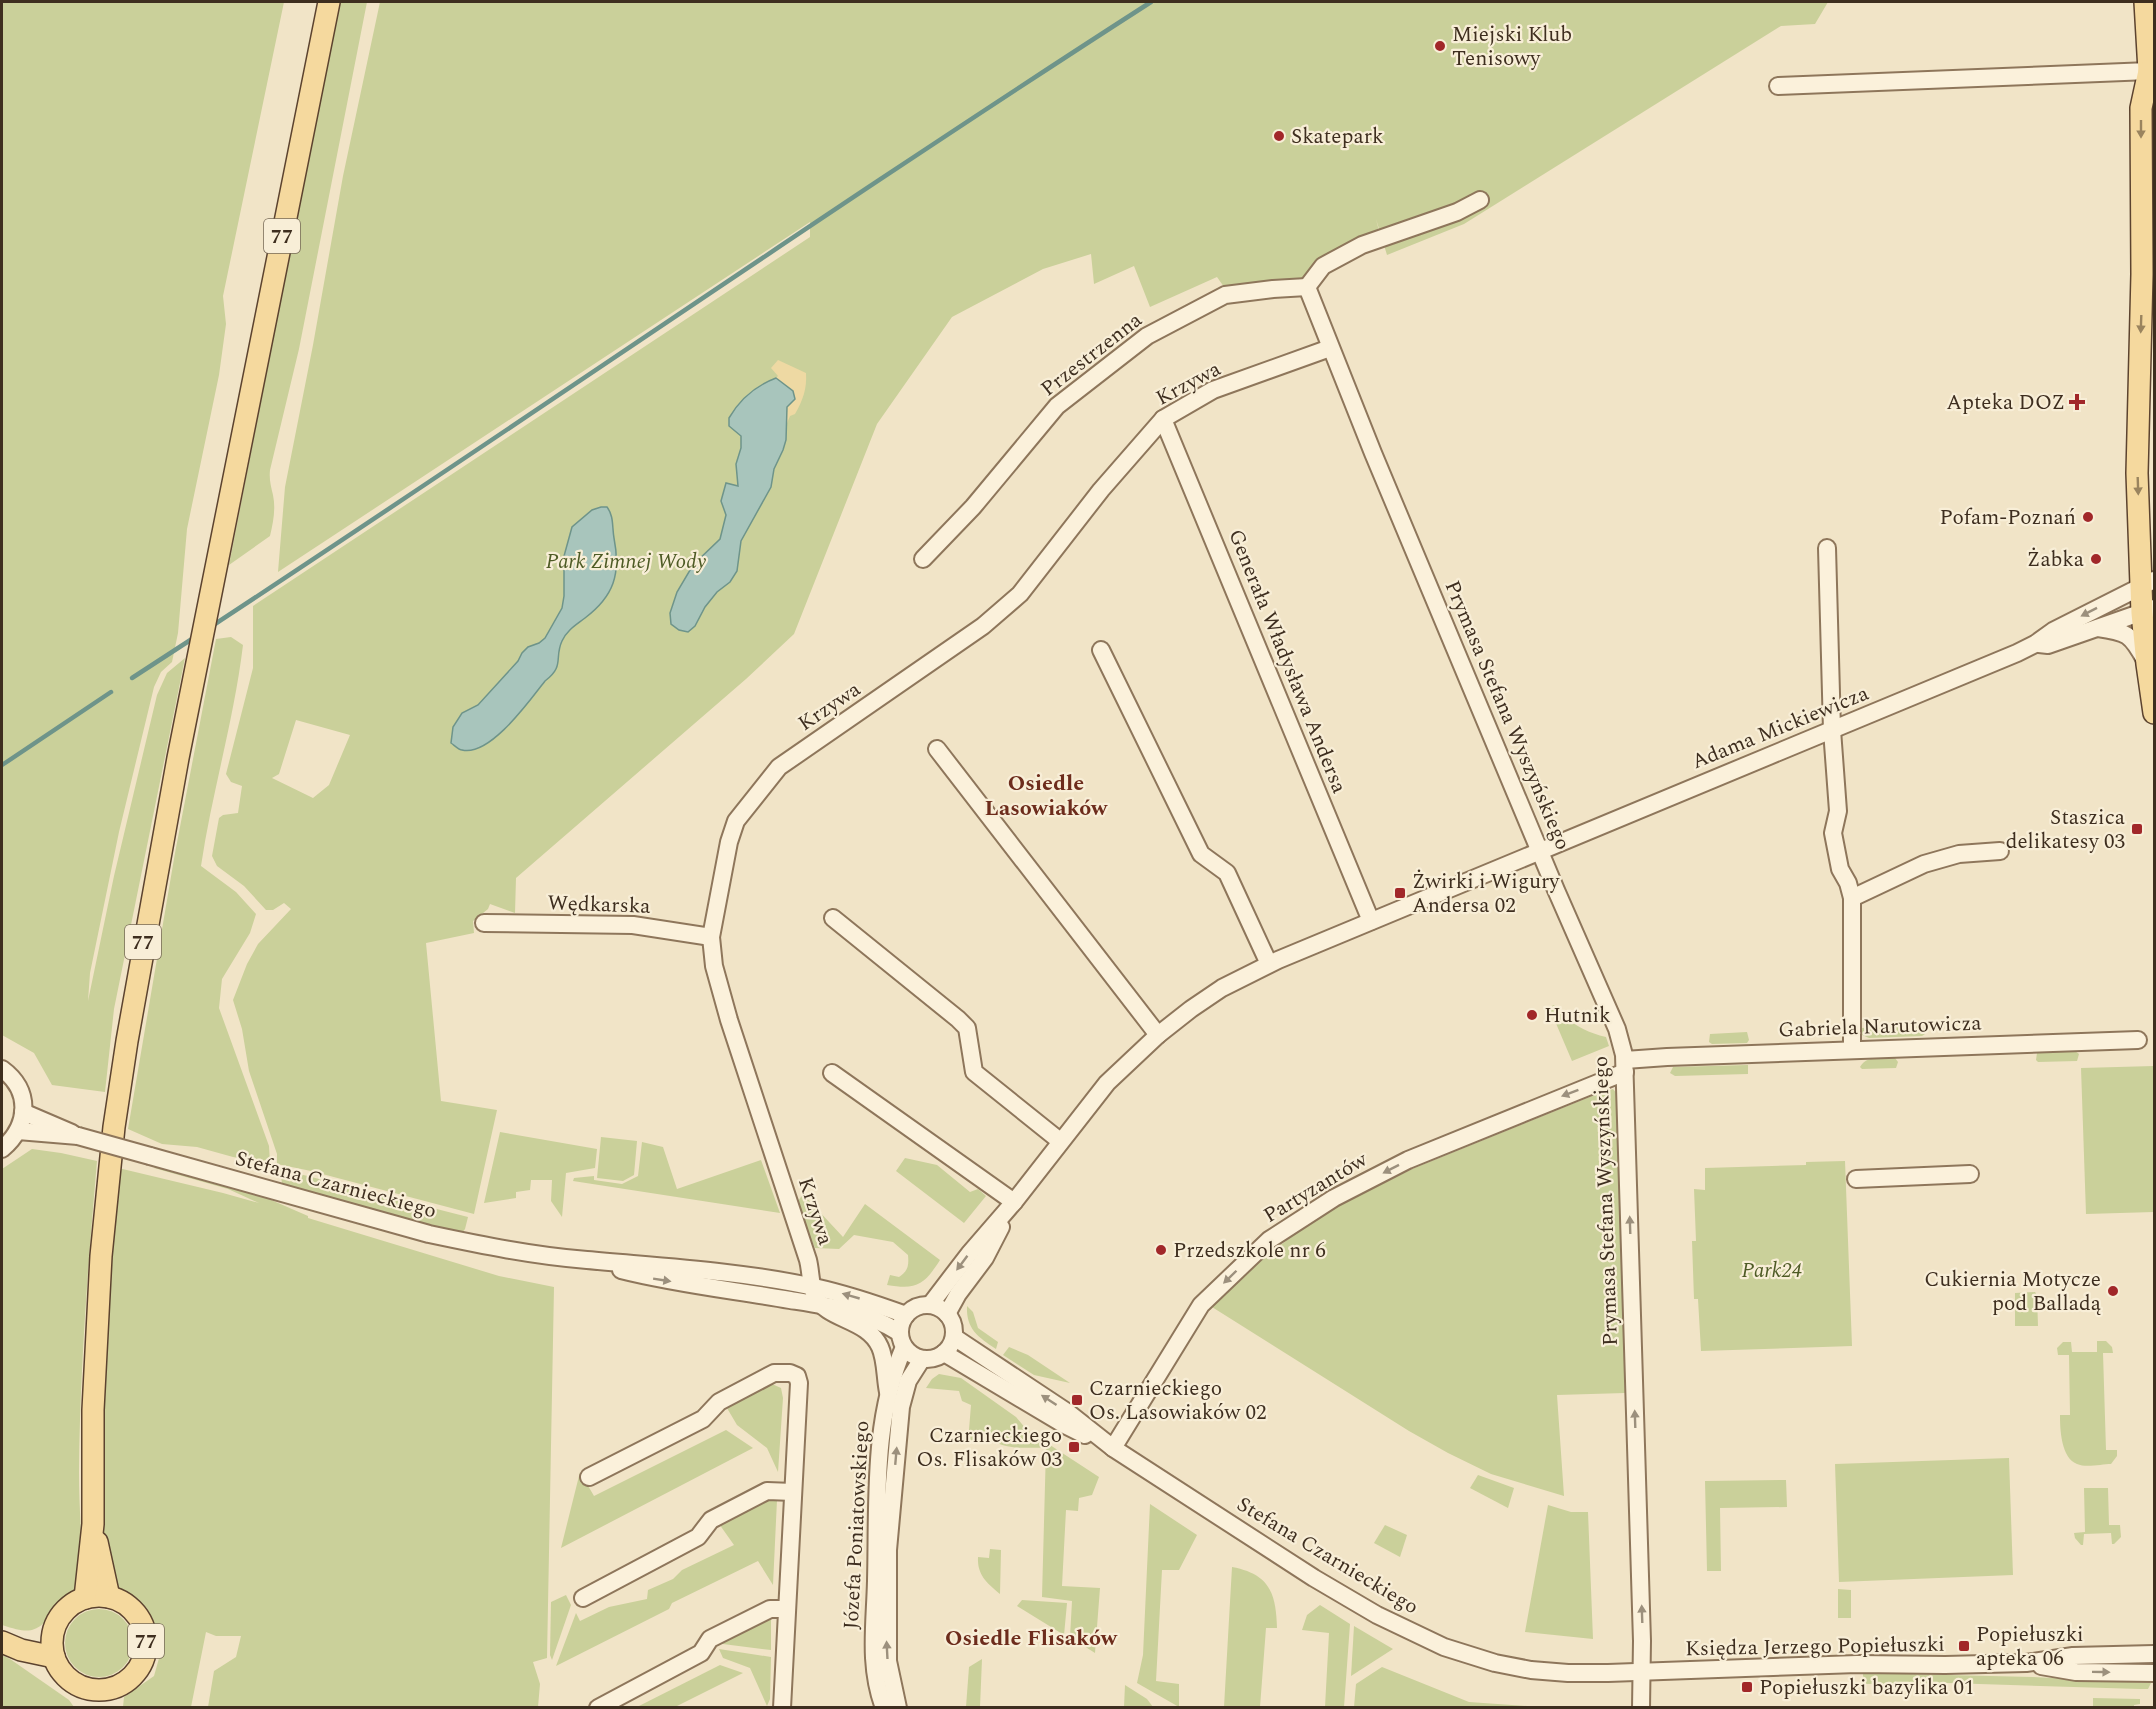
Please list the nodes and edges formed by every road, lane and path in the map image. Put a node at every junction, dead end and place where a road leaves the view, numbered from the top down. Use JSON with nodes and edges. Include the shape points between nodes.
{"nodes":[{"id":1,"x":329,"y":2,"type":"edge"},
{"id":2,"x":2145,"y":2,"type":"edge"},
{"id":3,"x":2149,"y":71,"type":"junction"},
{"id":4,"x":1778,"y":86,"type":"dead end"},
{"id":5,"x":2154,"y":93,"type":"edge"},
{"id":6,"x":1480,"y":200,"type":"dead end"},
{"id":7,"x":1307,"y":288,"type":"junction"},
{"id":8,"x":1330,"y":348,"type":"junction"},
{"id":9,"x":1163,"y":419,"type":"junction"},
{"id":10,"x":1827,"y":548,"type":"dead end"},
{"id":11,"x":923,"y":559,"type":"dead end"},
{"id":12,"x":2148,"y":583,"type":"edge"},
{"id":13,"x":2148,"y":610,"type":"edge"},
{"id":14,"x":2097,"y":628,"type":"junction"},
{"id":15,"x":2035,"y":644,"type":"junction"},
{"id":16,"x":1101,"y":650,"type":"dead end"},
{"id":17,"x":2147,"y":664,"type":"junction"},
{"id":18,"x":2154,"y":713,"type":"edge"},
{"id":19,"x":1832,"y":730,"type":"junction"},
{"id":20,"x":937,"y":749,"type":"dead end"},
{"id":21,"x":1540,"y":850,"type":"junction"},
{"id":22,"x":2000,"y":851,"type":"dead end"},
{"id":23,"x":1852,"y":898,"type":"junction"},
{"id":24,"x":833,"y":918,"type":"dead end"},
{"id":25,"x":1371,"y":921,"type":"junction"},
{"id":26,"x":484,"y":923,"type":"dead end"},
{"id":27,"x":711,"y":937,"type":"junction"},
{"id":28,"x":1269,"y":964,"type":"junction"},
{"id":29,"x":1158,"y":1035,"type":"junction"},
{"id":30,"x":2138,"y":1040,"type":"dead end"},
{"id":31,"x":1852,"y":1050,"type":"junction"},
{"id":32,"x":1625,"y":1066,"type":"junction"},
{"id":33,"x":2,"y":1069,"type":"edge"},
{"id":34,"x":831,"y":1073,"type":"dead end"},
{"id":35,"x":24,"y":1112,"type":"junction"},
{"id":36,"x":18,"y":1131,"type":"junction"},
{"id":37,"x":78,"y":1136,"type":"junction"},
{"id":38,"x":1060,"y":1141,"type":"junction"},
{"id":39,"x":2,"y":1149,"type":"edge"},
{"id":40,"x":1970,"y":1174,"type":"dead end"},
{"id":41,"x":1856,"y":1179,"type":"dead end"},
{"id":42,"x":1014,"y":1202,"type":"junction"},
{"id":43,"x":585,"y":1260,"type":"junction"},
{"id":44,"x":813,"y":1286,"type":"junction"},
{"id":45,"x":821,"y":1305,"type":"junction"},
{"id":46,"x":930,"y":1305,"type":"junction"},
{"id":47,"x":946,"y":1314,"type":"junction"},
{"id":48,"x":906,"y":1315,"type":"junction"},
{"id":49,"x":954,"y":1337,"type":"junction"},
{"id":50,"x":902,"y":1340,"type":"junction"},
{"id":51,"x":944,"y":1353,"type":"junction"},
{"id":52,"x":922,"y":1359,"type":"junction"},
{"id":53,"x":888,"y":1392,"type":"junction"},
{"id":54,"x":1113,"y":1448,"type":"junction"},
{"id":55,"x":589,"y":1477,"type":"dead end"},
{"id":56,"x":793,"y":1492,"type":"junction"},
{"id":57,"x":93,"y":1524,"type":"junction"},
{"id":58,"x":109,"y":1597,"type":"junction"},
{"id":59,"x":85,"y":1598,"type":"junction"},
{"id":60,"x":583,"y":1598,"type":"dead end"},
{"id":61,"x":786,"y":1609,"type":"junction"},
{"id":62,"x":53,"y":1632,"type":"junction"},
{"id":63,"x":2,"y":1634,"type":"edge"},
{"id":64,"x":2,"y":1642,"type":"edge"},
{"id":65,"x":2154,"y":1646,"type":"edge"},
{"id":66,"x":2127,"y":1653,"type":"junction"},
{"id":67,"x":2154,"y":1654,"type":"edge"},
{"id":68,"x":54,"y":1657,"type":"junction"},
{"id":69,"x":2026,"y":1663,"type":"junction"},
{"id":70,"x":1641,"y":1673,"type":"junction"},
{"id":71,"x":2135,"y":1673,"type":"junction"},
{"id":72,"x":2154,"y":1673,"type":"edge"},
{"id":73,"x":2154,"y":1679,"type":"edge"},
{"id":74,"x":113,"y":1697,"type":"edge"},
{"id":75,"x":93,"y":1698,"type":"edge"},
{"id":76,"x":598,"y":1707,"type":"edge"},
{"id":77,"x":782,"y":1707,"type":"edge"},
{"id":78,"x":884,"y":1707,"type":"edge"},
{"id":79,"x":898,"y":1707,"type":"edge"},
{"id":80,"x":1641,"y":1707,"type":"edge"}],
"edges":[{"from":1,"to":57,"type":"main road","number":"77","via":[[141,955],[110,1166],[96,1331]]},
{"from":2,"to":3,"type":"main road"},
{"from":3,"to":4,"type":"street"},
{"from":3,"to":5,"type":"main road"},
{"from":3,"to":12,"type":"main road","one_way":true,"via":[[2141,108],[2142,274],[2137,427]]},
{"from":6,"to":7,"type":"street","via":[[1457,212],[1362,245],[1323,266]]},
{"from":7,"to":8,"type":"street","name":"Prymasa Stefana Wyszyńskiego"},
{"from":7,"to":11,"type":"street","name":"Przestrzenna","via":[[1225,295],[1139,342],[1057,406],[974,507]]},
{"from":8,"to":9,"type":"street","name":"Krzywa","via":[[1214,390]]},
{"from":8,"to":21,"type":"street","name":"Prymasa Stefana Wyszyńskiego"},
{"from":9,"to":25,"type":"street","name":"Generała Władysława Andersa"},
{"from":9,"to":27,"type":"street","name":"Krzywa","via":[[1101,490],[1020,594],[983,626],[779,767],[736,821]]},
{"from":10,"to":19,"type":"street"},
{"from":12,"to":13,"type":"main road"},
{"from":12,"to":15,"type":"street","name":"Adama Mickiewicza","one_way":true},
{"from":13,"to":14,"type":"street","name":"Adama Mickiewicza"},
{"from":13,"to":17,"type":"main road"},
{"from":14,"to":15,"type":"street","name":"Adama Mickiewicza","via":[[2048,645]]},
{"from":14,"to":17,"type":"street","via":[[2118,631],[2134,640]]},
{"from":15,"to":19,"type":"street","name":"Adama Mickiewicza"},
{"from":16,"to":28,"type":"street","via":[[1201,854],[1227,873]]},
{"from":17,"to":18,"type":"main road"},
{"from":19,"to":21,"type":"street","name":"Adama Mickiewicza"},
{"from":19,"to":23,"type":"street","via":[[1838,811],[1833,833],[1840,869]]},
{"from":20,"to":29,"type":"street"},
{"from":21,"to":25,"type":"street","name":"Adama Mickiewicza"},
{"from":21,"to":32,"type":"street","name":"Prymasa Stefana Wyszyńskiego","via":[[1617,1029]]},
{"from":22,"to":23,"type":"street","via":[[1959,854],[1924,864]]},
{"from":23,"to":31,"type":"street"},
{"from":24,"to":38,"type":"street","via":[[963,1024],[969,1035],[974,1072]]},
{"from":25,"to":28,"type":"street","name":"Adama Mickiewicza"},
{"from":26,"to":27,"type":"street","name":"Wędkarska","via":[[633,926]]},
{"from":27,"to":44,"type":"street","name":"Krzywa","via":[[714,966],[729,1020],[808,1260]]},
{"from":28,"to":29,"type":"street","name":"Adama Mickiewicza","via":[[1222,988]]},
{"from":29,"to":38,"type":"street","name":"Adama Mickiewicza","via":[[1107,1083]]},
{"from":30,"to":31,"type":"street","name":"Gabriela Narutowicza"},
{"from":31,"to":32,"type":"street","name":"Gabriela Narutowicza"},
{"from":32,"to":54,"type":"street","name":"Partyzantów","one_way":true,"via":[[1408,1160],[1334,1198],[1269,1240],[1201,1305]]},
{"from":70,"to":32,"type":"street","name":"Prymasa Stefana Wyszyńskiego","one_way":true},
{"from":33,"to":35,"type":"street","via":[[15,1081]]},
{"from":34,"to":42,"type":"street"},
{"from":35,"to":36,"type":"street"},
{"from":35,"to":37,"type":"street"},
{"from":36,"to":37,"type":"street"},
{"from":36,"to":39,"type":"street"},
{"from":37,"to":43,"type":"street","name":"Stefana Czarnieckiego","bridge":true,"via":[[429,1234]]},
{"from":38,"to":42,"type":"street","name":"Adama Mickiewicza"},
{"from":40,"to":41,"type":"street"},
{"from":42,"to":46,"type":"street","one_way":true},
{"from":42,"to":47,"type":"street","via":[[985,1258]]},
{"from":43,"to":44,"type":"street","name":"Stefana Czarnieckiego"},
{"from":43,"to":45,"type":"street","name":"Stefana Czarnieckiego","one_way":true,"via":[[653,1278]]},
{"from":44,"to":45,"type":"street","name":"Krzywa"},
{"from":48,"to":44,"type":"street","name":"Stefana Czarnieckiego","one_way":true},
{"from":45,"to":50,"type":"street","name":"Stefana Czarnieckiego","via":[[889,1326]]},
{"from":45,"to":53,"type":"street","via":[[859,1324],[873,1336],[883,1356]]},
{"from":46,"to":47,"type":"street"},
{"from":46,"to":48,"type":"street"},
{"from":47,"to":49,"type":"street"},
{"from":48,"to":50,"type":"street"},
{"from":49,"to":51,"type":"street"},
{"from":54,"to":49,"type":"street","name":"Stefana Czarnieckiego","one_way":true,"via":[[1070,1414]]},
{"from":50,"to":52,"type":"street","via":[[909,1353]]},
{"from":50,"to":53,"type":"street","name":"Józefa Poniatowskiego"},
{"from":51,"to":52,"type":"street","via":[[938,1358]]},
{"from":51,"to":54,"type":"street","name":"Stefana Czarnieckiego","via":[[1063,1424]]},
{"from":79,"to":52,"type":"street","name":"Józefa Poniatowskiego","one_way":true,"via":[[887,1650],[888,1550],[901,1407],[908,1381]]},
{"from":53,"to":78,"type":"street","name":"Józefa Poniatowskiego","via":[[878,1473],[872,1638]]},
{"from":54,"to":70,"type":"street","name":"Stefana Czarnieckiego","via":[[1314,1578],[1377,1615],[1444,1647],[1531,1670]]},
{"from":55,"to":56,"type":"street","via":[[703,1419],[719,1402],[774,1373],[790,1373],[797,1376],[799,1383]]},
{"from":56,"to":60,"type":"street","via":[[768,1491],[711,1520],[698,1537]]},
{"from":56,"to":61,"type":"street"},
{"from":57,"to":58,"type":"main road","number":"77"},
{"from":57,"to":59,"type":"main road","number":"77"},
{"from":58,"to":59,"type":"main road"},
{"from":58,"to":74,"type":"main road","number":"77","via":[[135,1612],[146,1641],[138,1669]]},
{"from":59,"to":62,"type":"main road","via":[[66,1609]]},
{"from":61,"to":76,"type":"street","via":[[770,1609],[710,1639],[701,1653]]},
{"from":61,"to":77,"type":"street"},
{"from":62,"to":63,"type":"main road","via":[[28,1637]]},
{"from":62,"to":68,"type":"main road"},
{"from":64,"to":68,"type":"main road"},
{"from":65,"to":66,"type":"street"},
{"from":66,"to":67,"type":"street","name":"Księdza Jerzego Popiełuszki"},
{"from":66,"to":69,"type":"street","name":"Księdza Jerzego Popiełuszki"},
{"from":68,"to":75,"type":"main road","number":"77","via":[[65,1676]]},
{"from":69,"to":70,"type":"street","name":"Księdza Jerzego Popiełuszki","via":[[1849,1664]]},
{"from":69,"to":71,"type":"street","name":"Księdza Jerzego Popiełuszki","one_way":true,"via":[[2076,1672]]},
{"from":70,"to":80,"type":"street","name":"Prymasa Stefana Wyszyńskiego"},
{"from":71,"to":72,"type":"street","name":"Księdza Jerzego Popiełuszki"},
{"from":71,"to":73,"type":"street"},
{"from":74,"to":75,"type":"main road","number":"77","via":[[102,1690]]}]}
